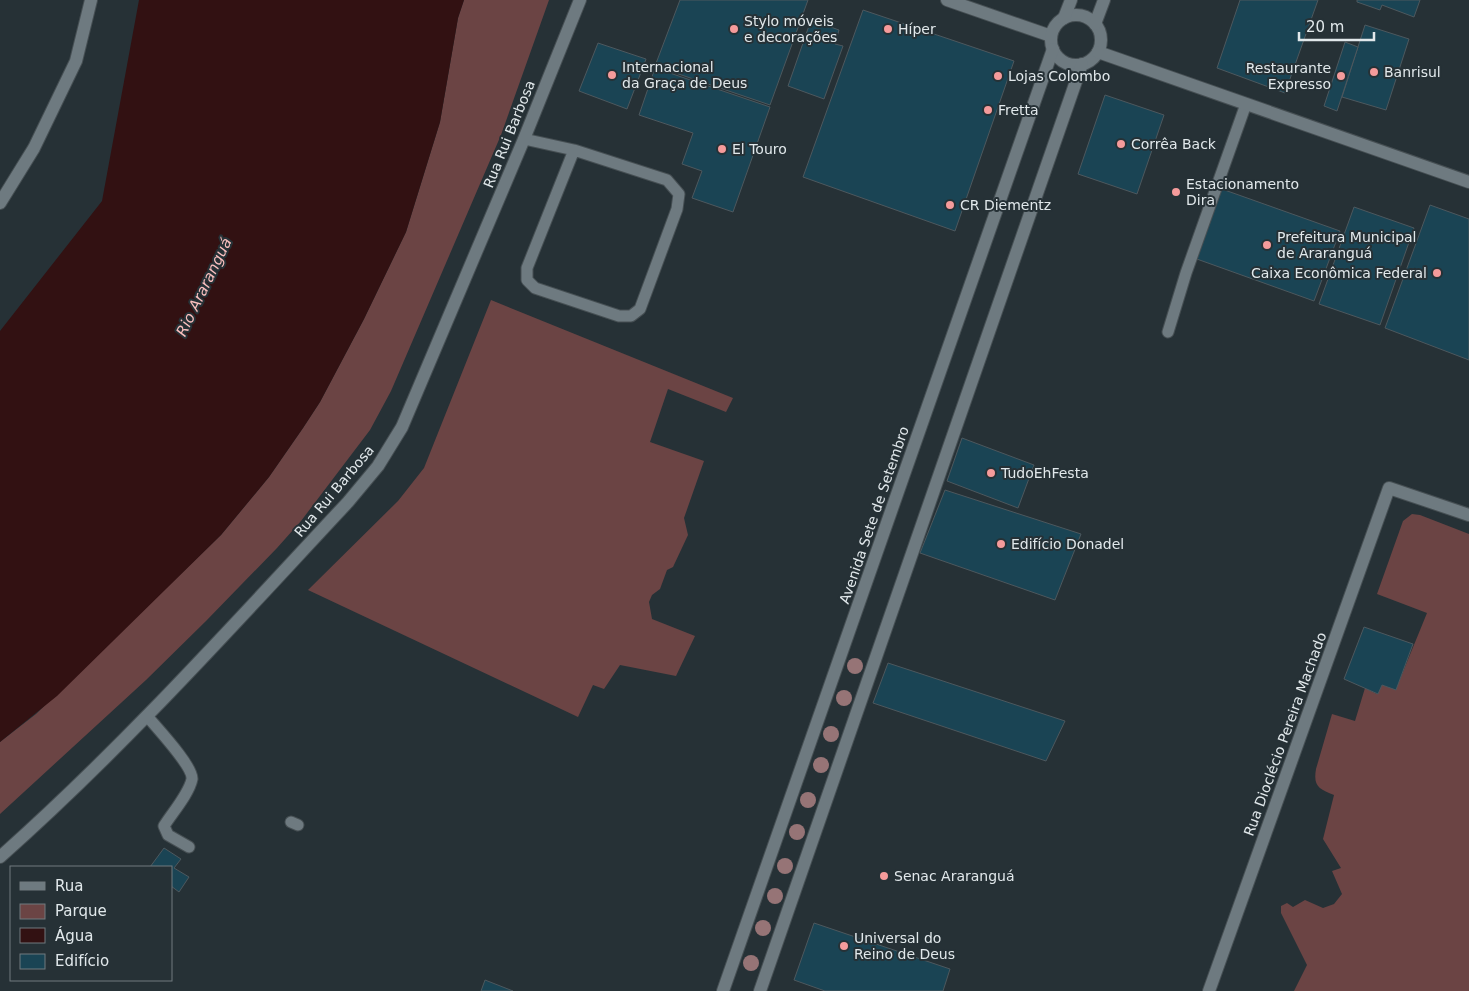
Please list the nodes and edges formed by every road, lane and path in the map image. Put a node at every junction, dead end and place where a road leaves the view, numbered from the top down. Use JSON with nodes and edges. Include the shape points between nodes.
{"nodes":[{"id":1,"x":91,"y":0,"type":"edge"},
{"id":2,"x":580,"y":0,"type":"edge"},
{"id":3,"x":947,"y":0,"type":"edge"},
{"id":4,"x":1071,"y":0,"type":"edge"},
{"id":5,"x":1104,"y":0,"type":"edge"},
{"id":6,"x":1064,"y":18,"type":"junction"},
{"id":7,"x":1096,"y":24,"type":"junction"},
{"id":8,"x":1051,"y":36,"type":"junction"},
{"id":9,"x":1053,"y":49,"type":"junction"},
{"id":10,"x":1098,"y":52,"type":"junction"},
{"id":11,"x":1082,"y":64,"type":"junction"},
{"id":12,"x":1246,"y":104,"type":"junction"},
{"id":13,"x":524,"y":139,"type":"junction"},
{"id":14,"x":574,"y":150,"type":"junction"},
{"id":15,"x":1469,"y":182,"type":"edge"},
{"id":16,"x":0,"y":203,"type":"edge"},
{"id":17,"x":1168,"y":332,"type":"dead end"},
{"id":18,"x":1469,"y":515,"type":"edge"},
{"id":19,"x":147,"y":716,"type":"junction"},
{"id":20,"x":188,"y":846,"type":"dead end"},
{"id":21,"x":0,"y":856,"type":"edge"},
{"id":22,"x":723,"y":991,"type":"edge"},
{"id":23,"x":760,"y":991,"type":"edge"},
{"id":24,"x":1209,"y":991,"type":"edge"}],
"edges":[{"from":1,"to":16,"type":"street","via":[[76,61],[34,148]]},
{"from":2,"to":13,"type":"street","name":"Rua Rui Barbosa"},
{"from":3,"to":8,"type":"street"},
{"from":4,"to":6,"type":"street"},
{"from":5,"to":7,"type":"street"},
{"from":6,"to":7,"type":"street","via":[[1081,15]]},
{"from":6,"to":8,"type":"street"},
{"from":7,"to":10,"type":"street","via":[[1101,38]]},
{"from":8,"to":9,"type":"street"},
{"from":9,"to":11,"type":"street","via":[[1062,60]]},
{"from":9,"to":22,"type":"street","name":"Avenida Sete de Setembro"},
{"from":10,"to":11,"type":"street"},
{"from":10,"to":12,"type":"street"},
{"from":11,"to":23,"type":"street"},
{"from":12,"to":15,"type":"street"},
{"from":12,"to":17,"type":"lane"},
{"from":13,"to":14,"type":"lane"},
{"from":13,"to":19,"type":"street","name":"Rua Rui Barbosa","via":[[402,427],[378,466]]},
{"from":14,"to":14,"type":"lane","via":[[668,180],[679,194],[677,209],[640,309],[631,316],[619,316],[535,288],[527,280],[527,268]]},
{"from":18,"to":24,"type":"street","name":"Rua Dioclécio Pereira Machado","via":[[1389,488]]},
{"from":19,"to":20,"type":"lane","via":[[188,766],[192,777],[188,790],[164,826],[168,835]]},
{"from":19,"to":21,"type":"street","name":"Rua Rui Barbosa"}]}
